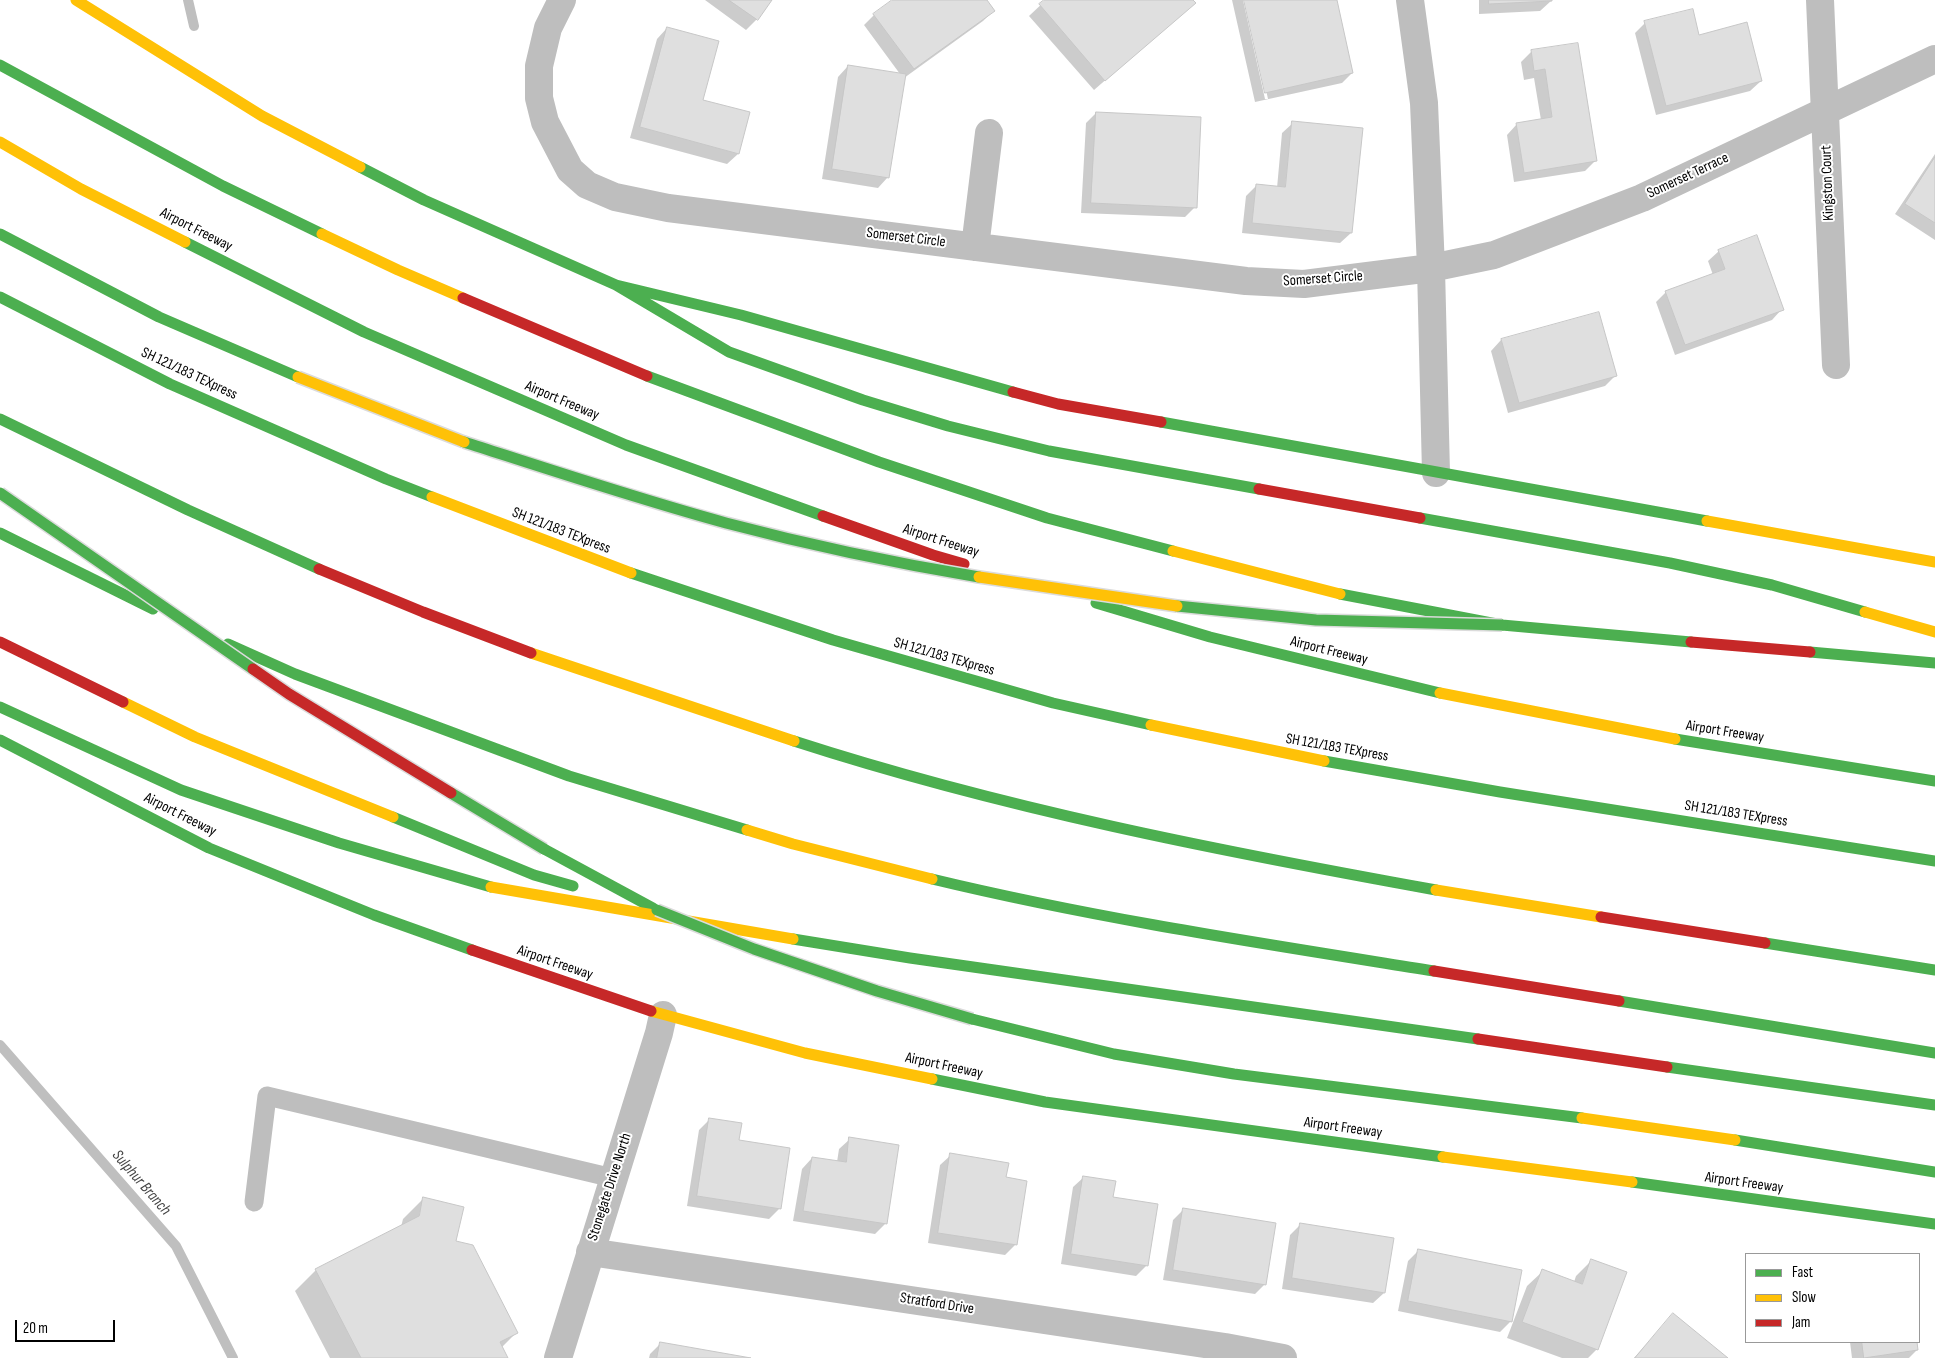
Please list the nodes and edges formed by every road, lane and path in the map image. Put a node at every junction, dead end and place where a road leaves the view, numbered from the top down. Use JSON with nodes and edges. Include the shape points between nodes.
{"nodes":[{"id":1,"x":76,"y":0,"type":"edge"},
{"id":2,"x":562,"y":0,"type":"edge"},
{"id":3,"x":1410,"y":0,"type":"edge"},
{"id":4,"x":1820,"y":0,"type":"edge"},
{"id":5,"x":1935,"y":59,"type":"edge"},
{"id":6,"x":0,"y":65,"type":"edge"},
{"id":7,"x":1825,"y":112,"type":"junction"},
{"id":8,"x":988,"y":134,"type":"dead end"},
{"id":9,"x":0,"y":142,"type":"edge"},
{"id":10,"x":0,"y":234,"type":"edge"},
{"id":11,"x":975,"y":247,"type":"junction"},
{"id":12,"x":1431,"y":268,"type":"junction"},
{"id":13,"x":616,"y":285,"type":"junction"},
{"id":14,"x":0,"y":297,"type":"edge"},
{"id":15,"x":1836,"y":365,"type":"dead end"},
{"id":16,"x":0,"y":419,"type":"edge"},
{"id":17,"x":1436,"y":473,"type":"junction"},
{"id":18,"x":0,"y":493,"type":"edge"},
{"id":19,"x":0,"y":533,"type":"edge"},
{"id":20,"x":1935,"y":562,"type":"edge"},
{"id":21,"x":1502,"y":625,"type":"junction"},
{"id":22,"x":1935,"y":632,"type":"edge"},
{"id":23,"x":0,"y":642,"type":"edge"},
{"id":24,"x":1935,"y":663,"type":"edge"},
{"id":25,"x":0,"y":707,"type":"edge"},
{"id":26,"x":0,"y":740,"type":"edge"},
{"id":27,"x":1935,"y":781,"type":"edge"},
{"id":28,"x":1935,"y":861,"type":"edge"},
{"id":29,"x":581,"y":889,"type":"dead end"},
{"id":30,"x":600,"y":894,"type":"dead end"},
{"id":31,"x":657,"y":910,"type":"junction"},
{"id":32,"x":1935,"y":970,"type":"edge"},
{"id":33,"x":663,"y":1015,"type":"junction"},
{"id":34,"x":1935,"y":1053,"type":"edge"},
{"id":35,"x":1935,"y":1105,"type":"edge"},
{"id":36,"x":1935,"y":1172,"type":"edge"},
{"id":37,"x":613,"y":1178,"type":"junction"},
{"id":38,"x":254,"y":1202,"type":"dead end"},
{"id":39,"x":1935,"y":1224,"type":"edge"},
{"id":40,"x":590,"y":1252,"type":"junction"},
{"id":41,"x":558,"y":1358,"type":"edge"},
{"id":42,"x":1284,"y":1358,"type":"edge"}],
"edges":[{"from":1,"to":13,"type":"main road","via":[[262,116],[424,200]]},
{"from":2,"to":11,"type":"street","name":"Somerset Circle","via":[[548,28],[540,66],[539,98],[545,122],[570,170],[587,185],[615,197],[668,208]]},
{"from":3,"to":12,"type":"street","via":[[1424,103]]},
{"from":4,"to":7,"type":"street","name":"Kingston Court"},
{"from":5,"to":7,"type":"street","name":"Somerset Terrace"},
{"from":6,"to":21,"type":"main road","bridge":true,"via":[[223,186],[398,270],[656,380],[879,462],[1048,518],[1330,592]]},
{"from":7,"to":12,"type":"street","name":"Somerset Terrace","via":[[1642,198],[1494,255]]},
{"from":7,"to":15,"type":"street","name":"Kingston Court"},
{"from":8,"to":11,"type":"street"},
{"from":9,"to":27,"type":"main road","name":"Airport Freeway","via":[[81,189],[364,332],[626,445],[933,555],[1210,637],[1451,696],[1698,744]]},
{"from":10,"to":21,"type":"main road","bridge":true,"via":[[160,317],[298,377],[450,437],[609,489],[726,522],[846,552],[1050,588],[1206,610],[1316,620]]},
{"from":11,"to":12,"type":"street","name":"Somerset Circle","via":[[1246,281],[1304,284]]},
{"from":12,"to":17,"type":"street"},
{"from":13,"to":17,"type":"main road","via":[[741,315],[1058,404]]},
{"from":13,"to":22,"type":"main road","via":[[729,352],[862,400],[948,426],[1049,451],[1670,563],[1772,585]]},
{"from":14,"to":28,"type":"main road","name":"SH 121/183 TEXpress","via":[[170,384],[386,479],[608,565],[834,640],[1053,704],[1294,756]]},
{"from":16,"to":32,"type":"main road","via":[[160,498],[378,594],[603,680],[835,755],[1011,803],[1246,855],[1494,901]]},
{"from":17,"to":20,"type":"main road"},
{"from":18,"to":31,"type":"main road","bridge":true,"via":[[289,694],[536,844]]},
{"from":19,"to":34,"type":"main road","via":[[169,618],[295,674],[569,776],[793,844],[1003,896],[1204,934]]},
{"from":21,"to":24,"type":"main road"},
{"from":23,"to":29,"type":"main road","via":[[195,737],[534,876]]},
{"from":25,"to":35,"type":"main road","via":[[181,790],[339,843],[501,890],[920,960]]},
{"from":26,"to":33,"type":"main road","name":"Airport Freeway","via":[[209,848],[374,915]]},
{"from":30,"to":31,"type":"main road"},
{"from":31,"to":36,"type":"main road","bridge":true,"via":[[754,949],[877,991],[972,1019],[1114,1054],[1234,1074],[1668,1130]]},
{"from":33,"to":37,"type":"street","name":"Stonegate Drive North"},
{"from":33,"to":39,"type":"main road","name":"Airport Freeway","via":[[805,1052],[1044,1102]]},
{"from":37,"to":38,"type":"lane","via":[[267,1096]]},
{"from":37,"to":40,"type":"street","name":"Stonegate Drive North"},
{"from":40,"to":41,"type":"street","name":"Stonegate Drive North"},
{"from":40,"to":42,"type":"street","name":"Stratford Drive"}]}
